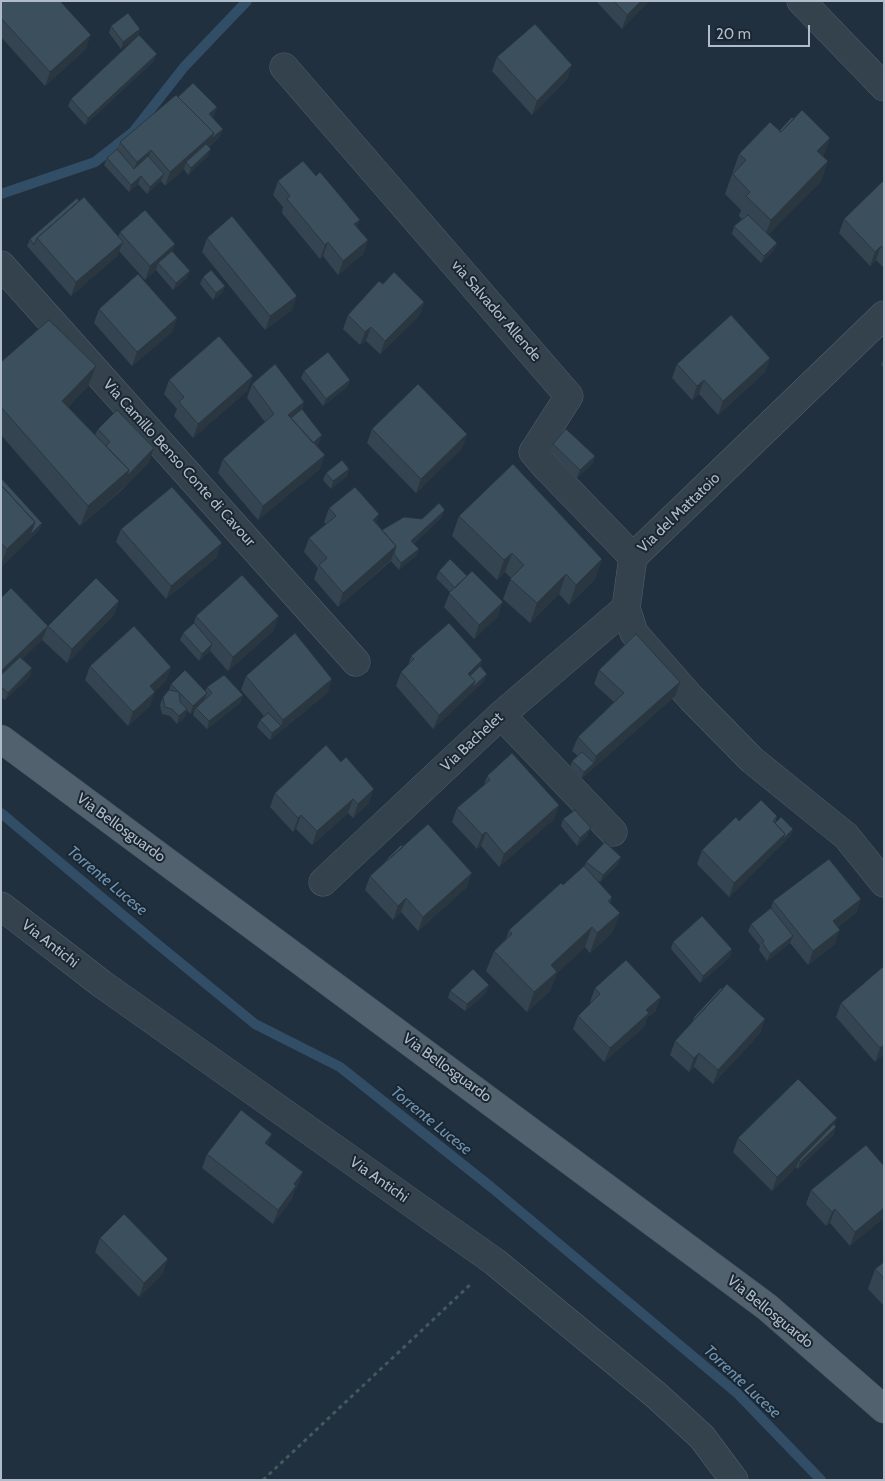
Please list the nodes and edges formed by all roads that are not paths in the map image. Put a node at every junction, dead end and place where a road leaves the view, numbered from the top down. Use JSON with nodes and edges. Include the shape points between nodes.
{"nodes":[{"id":1,"x":801,"y":1,"type":"edge"},
{"id":2,"x":284,"y":67,"type":"dead end"},
{"id":3,"x":884,"y":87,"type":"edge"},
{"id":4,"x":1,"y":265,"type":"edge"},
{"id":5,"x":884,"y":315,"type":"edge"},
{"id":6,"x":633,"y":557,"type":"junction"},
{"id":7,"x":626,"y":608,"type":"junction"},
{"id":8,"x":356,"y":662,"type":"dead end"},
{"id":9,"x":501,"y":715,"type":"junction"},
{"id":10,"x":1,"y":739,"type":"edge"},
{"id":11,"x":613,"y":832,"type":"dead end"},
{"id":12,"x":323,"y":882,"type":"dead end"},
{"id":13,"x":884,"y":883,"type":"edge"},
{"id":14,"x":1,"y":906,"type":"edge"},
{"id":15,"x":884,"y":1409,"type":"edge"},
{"id":16,"x":734,"y":1480,"type":"edge"}],
"edges":[{"from":1,"to":3,"type":"street"},
{"from":2,"to":6,"type":"street","name":"via Salvador Allende","via":[[568,396],[533,452]]},
{"from":4,"to":8,"type":"street","name":"Via Camillo Benso Conte di Cavour"},
{"from":5,"to":6,"type":"street","name":"Via del Mattatoio"},
{"from":6,"to":7,"type":"street","name":"Via del Mattatoio"},
{"from":7,"to":9,"type":"street","name":"Via Bachelet"},
{"from":7,"to":13,"type":"street","name":"Via del Mattatoio","via":[[634,632],[691,698],[752,760],[846,836]]},
{"from":9,"to":11,"type":"street"},
{"from":9,"to":12,"type":"street","name":"Via Bachelet"},
{"from":10,"to":15,"type":"main road","name":"Via Bellosguardo","via":[[759,1301]]},
{"from":14,"to":16,"type":"street","name":"Via Antichi","via":[[102,984],[495,1262],[702,1437]]}]}
